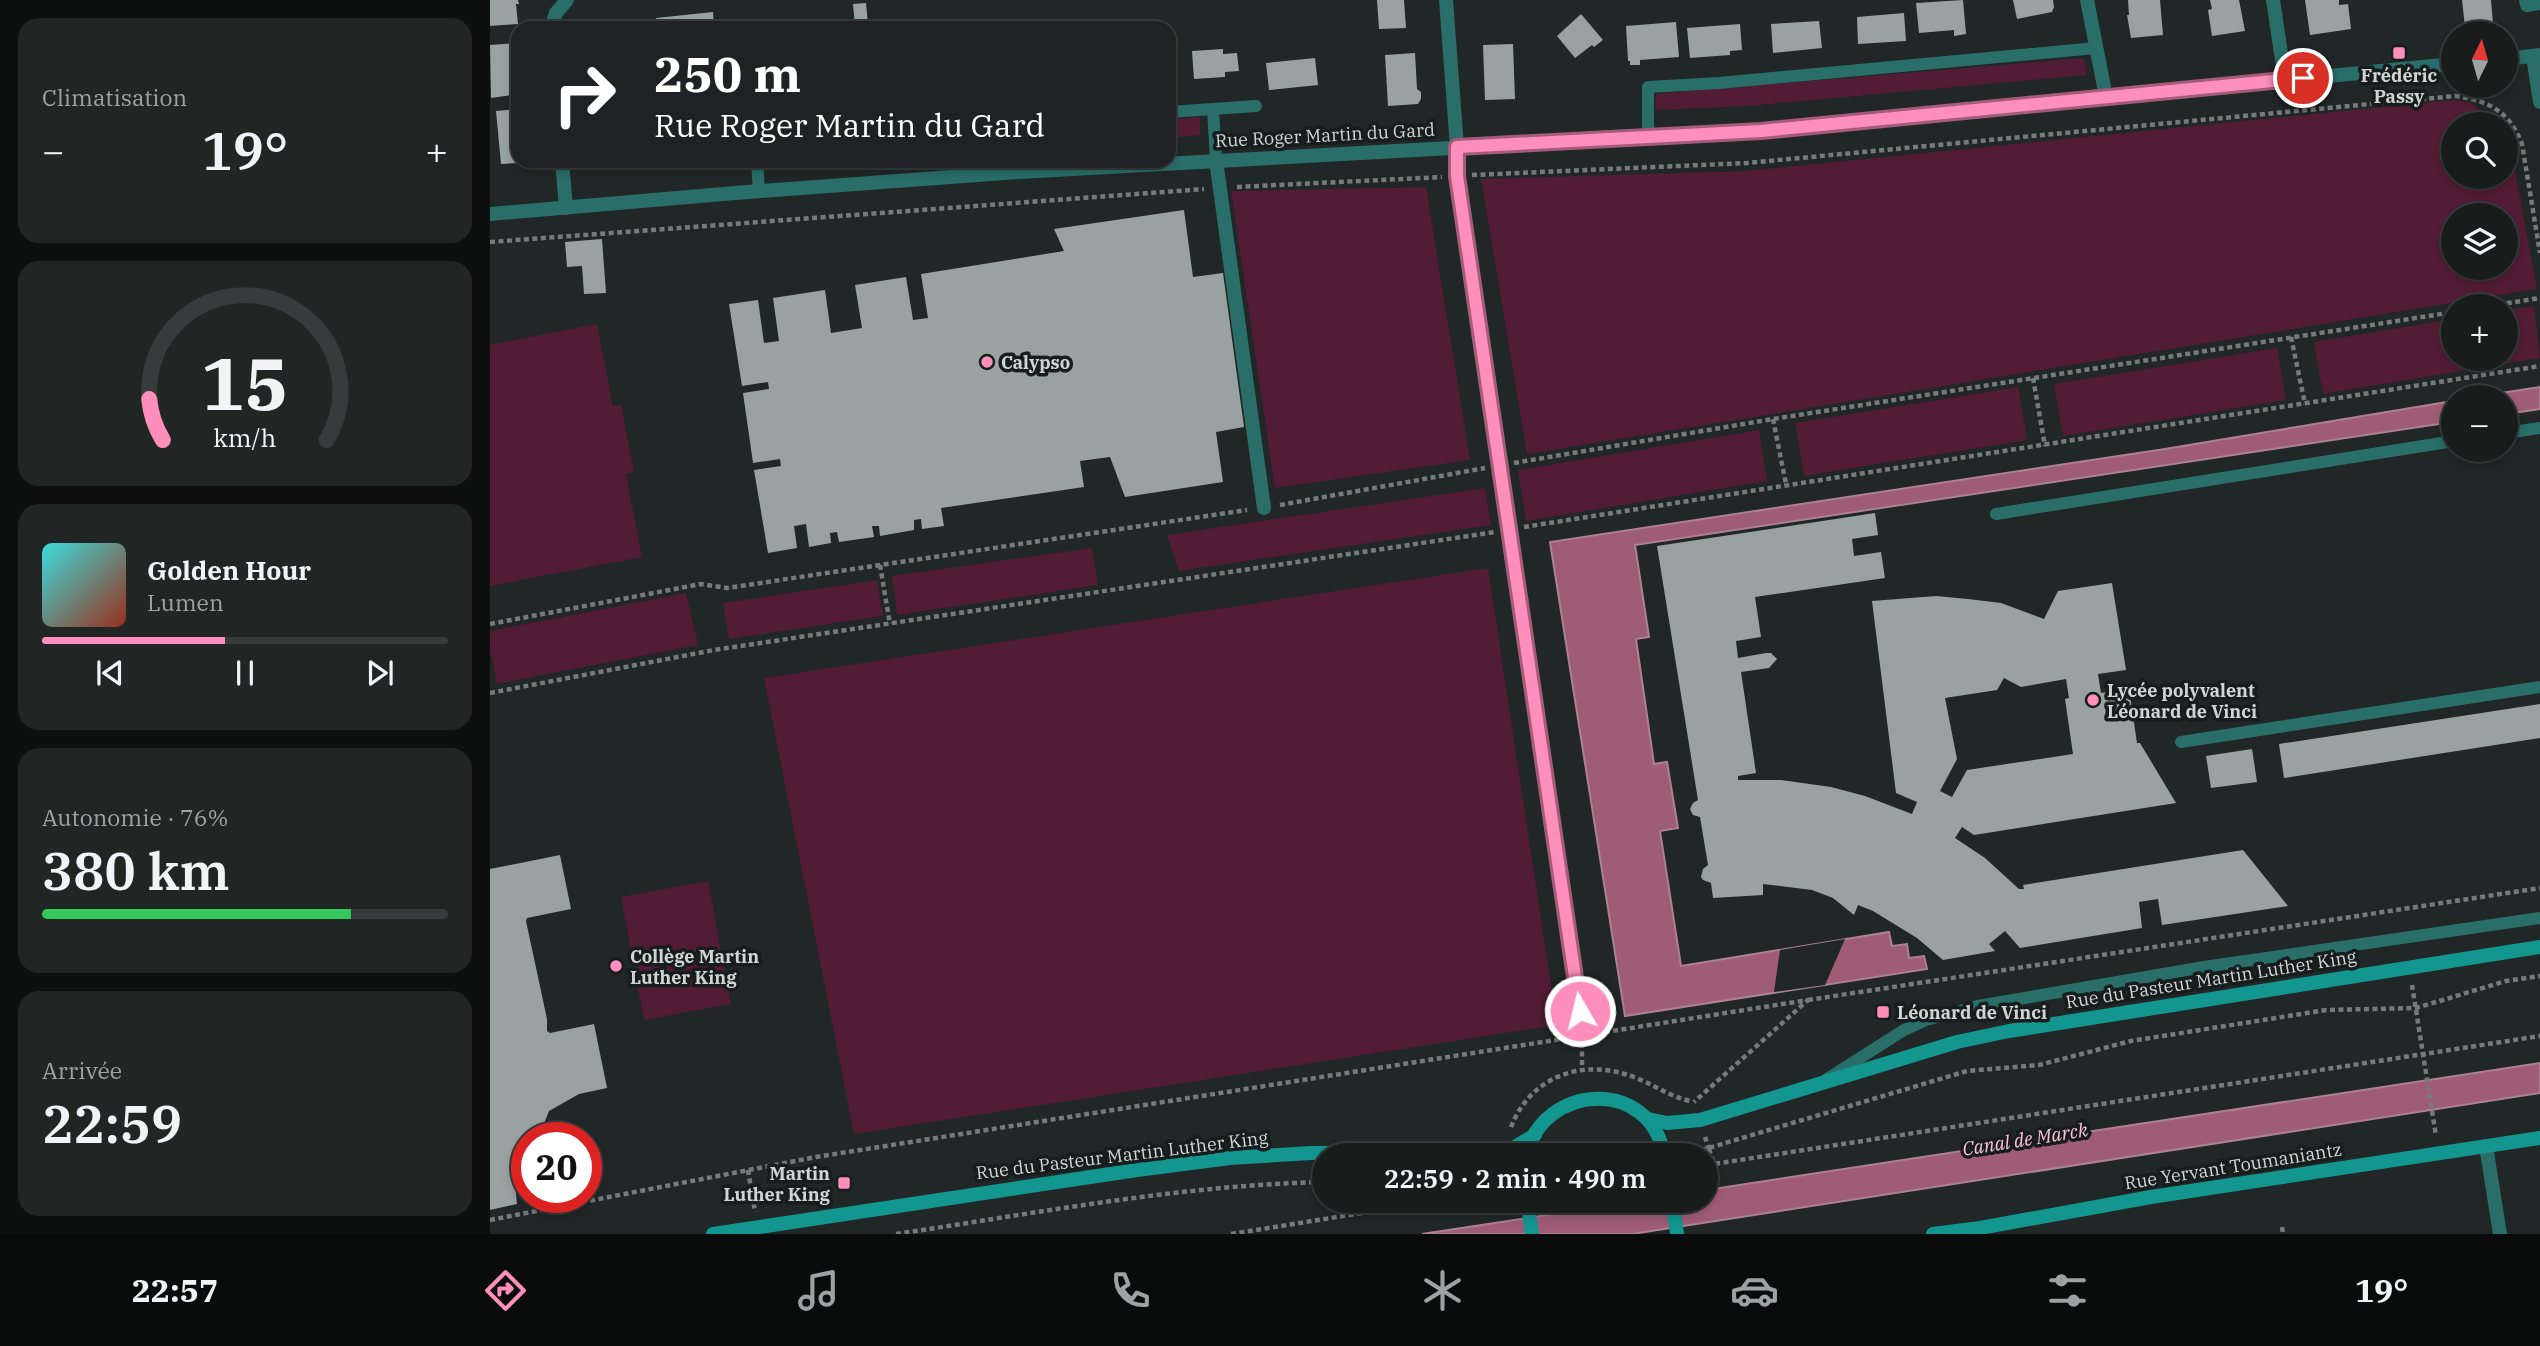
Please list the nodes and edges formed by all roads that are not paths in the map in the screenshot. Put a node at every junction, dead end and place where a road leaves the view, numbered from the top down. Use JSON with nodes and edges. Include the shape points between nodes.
{"nodes":[{"id":1,"x":567,"y":0,"type":"edge"},
{"id":2,"x":1446,"y":0,"type":"edge"},
{"id":3,"x":2087,"y":0,"type":"edge"},
{"id":4,"x":2273,"y":0,"type":"edge"},
{"id":5,"x":2526,"y":0,"type":"edge"},
{"id":6,"x":2540,"y":3,"type":"edge"},
{"id":7,"x":553,"y":21,"type":"edge"},
{"id":8,"x":2096,"y":48,"type":"junction"},
{"id":9,"x":2536,"y":56,"type":"edge"},
{"id":10,"x":2518,"y":58,"type":"edge"},
{"id":11,"x":2441,"y":65,"type":"edge"},
{"id":12,"x":2284,"y":80,"type":"junction"},
{"id":13,"x":2106,"y":97,"type":"junction"},
{"id":14,"x":2540,"y":102,"type":"edge"},
{"id":15,"x":1256,"y":106,"type":"dead end"},
{"id":16,"x":1213,"y":109,"type":"junction"},
{"id":17,"x":1176,"y":112,"type":"edge"},
{"id":18,"x":1648,"y":137,"type":"junction"},
{"id":19,"x":1457,"y":147,"type":"junction"},
{"id":20,"x":1216,"y":160,"type":"junction"},
{"id":21,"x":1176,"y":163,"type":"edge"},
{"id":22,"x":563,"y":168,"type":"edge"},
{"id":23,"x":757,"y":168,"type":"edge"},
{"id":24,"x":1098,"y":168,"type":"edge"},
{"id":25,"x":759,"y":191,"type":"junction"},
{"id":26,"x":566,"y":208,"type":"junction"},
{"id":27,"x":490,"y":214,"type":"edge"},
{"id":28,"x":2540,"y":428,"type":"edge"},
{"id":29,"x":2518,"y":431,"type":"edge"},
{"id":30,"x":2441,"y":444,"type":"edge"},
{"id":31,"x":1264,"y":508,"type":"road end"},
{"id":32,"x":1996,"y":514,"type":"dead end"},
{"id":33,"x":2540,"y":687,"type":"edge"},
{"id":34,"x":2180,"y":742,"type":"dead end"},
{"id":35,"x":2540,"y":918,"type":"edge"},
{"id":36,"x":2540,"y":947,"type":"edge"},
{"id":37,"x":1580,"y":1011,"type":"dead end"},
{"id":38,"x":1818,"y":1084,"type":"junction"},
{"id":39,"x":1648,"y":1118,"type":"junction"},
{"id":40,"x":1535,"y":1135,"type":"junction"},
{"id":41,"x":2540,"y":1138,"type":"edge"},
{"id":42,"x":1531,"y":1143,"type":"edge"},
{"id":43,"x":1661,"y":1143,"type":"edge"},
{"id":44,"x":2486,"y":1146,"type":"junction"},
{"id":45,"x":1529,"y":1213,"type":"edge"},
{"id":46,"x":1674,"y":1213,"type":"edge"},
{"id":47,"x":713,"y":1234,"type":"edge"},
{"id":48,"x":1532,"y":1234,"type":"edge"},
{"id":49,"x":1677,"y":1234,"type":"edge"},
{"id":50,"x":1933,"y":1234,"type":"edge"},
{"id":51,"x":2500,"y":1234,"type":"edge"}],
"edges":[{"from":1,"to":7,"type":"street"},
{"from":2,"to":19,"type":"street"},
{"from":3,"to":8,"type":"street"},
{"from":4,"to":12,"type":"street"},
{"from":5,"to":6,"type":"street","via":[[2527,5]]},
{"from":8,"to":13,"type":"street"},
{"from":8,"to":18,"type":"lane","via":[[1648,87]]},
{"from":9,"to":10,"type":"street"},
{"from":9,"to":14,"type":"street"},
{"from":11,"to":12,"type":"street","name":"Rue Roger Martin du Gard"},
{"from":12,"to":13,"type":"street","name":"Rue Roger Martin du Gard"},
{"from":13,"to":18,"type":"street","name":"Rue Roger Martin du Gard","via":[[1761,131]]},
{"from":15,"to":16,"type":"lane"},
{"from":16,"to":17,"type":"lane"},
{"from":16,"to":20,"type":"lane"},
{"from":18,"to":19,"type":"street","name":"Rue Roger Martin du Gard"},
{"from":19,"to":20,"type":"street","name":"Rue Roger Martin du Gard"},
{"from":19,"to":37,"type":"lane","via":[[1457,176]]},
{"from":20,"to":21,"type":"street","name":"Rue Roger Martin du Gard"},
{"from":20,"to":31,"type":"street"},
{"from":22,"to":26,"type":"street"},
{"from":23,"to":25,"type":"lane"},
{"from":24,"to":25,"type":"street","name":"Rue Roger Martin du Gard"},
{"from":25,"to":26,"type":"street","name":"Rue Roger Martin du Gard"},
{"from":26,"to":27,"type":"street","name":"Rue Roger Martin du Gard"},
{"from":28,"to":29,"type":"lane"},
{"from":30,"to":32,"type":"lane"},
{"from":33,"to":34,"type":"lane"},
{"from":35,"to":38,"type":"lane","via":[[2204,967],[1978,1006],[1904,1030]]},
{"from":36,"to":38,"type":"street","name":"Rue du Pasteur Martin Luther King","via":[[2010,1031]]},
{"from":38,"to":39,"type":"street","name":"Rue du Pasteur Martin Luther King","via":[[1700,1120],[1667,1123]]},
{"from":39,"to":40,"type":"street","via":[[1624,1104],[1590,1098],[1557,1111]]},
{"from":39,"to":43,"type":"street"},
{"from":40,"to":42,"type":"street"},
{"from":40,"to":47,"type":"street","name":"Rue du Pasteur Martin Luther King","via":[[1513,1148],[1496,1151],[1230,1158]]},
{"from":41,"to":44,"type":"street","name":"Rue Yervant Toumaniantz"},
{"from":44,"to":50,"type":"street","name":"Rue Yervant Toumaniantz"},
{"from":44,"to":51,"type":"street"},
{"from":45,"to":48,"type":"street"},
{"from":46,"to":49,"type":"street"}]}
